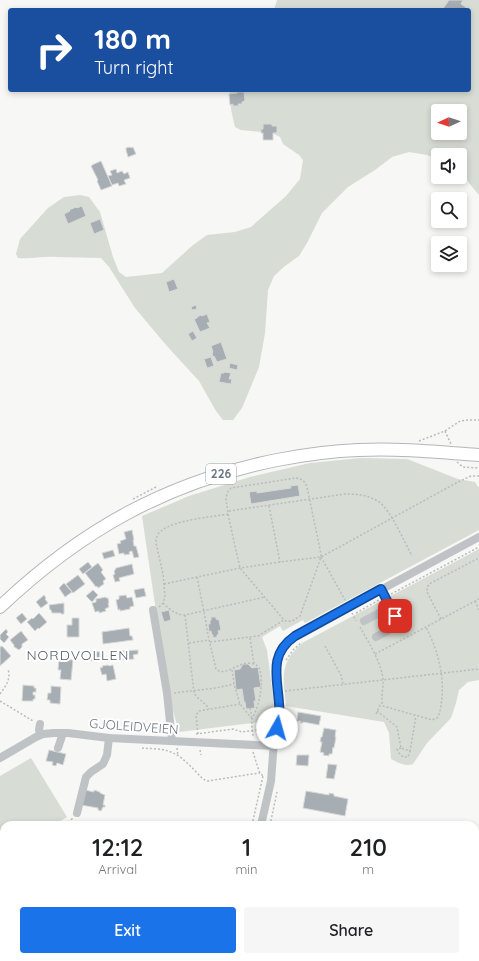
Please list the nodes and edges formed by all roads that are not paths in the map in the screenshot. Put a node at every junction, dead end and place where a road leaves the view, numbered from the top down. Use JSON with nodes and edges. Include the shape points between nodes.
{"nodes":[{"id":1,"x":479,"y":455,"type":"edge"},
{"id":2,"x":479,"y":537,"type":"edge"},
{"id":3,"x":381,"y":589,"type":"junction"},
{"id":4,"x":0,"y":607,"type":"edge"},
{"id":5,"x":390,"y":607,"type":"junction"},
{"id":6,"x":153,"y":610,"type":"road end"},
{"id":7,"x":364,"y":621,"type":"dead end"},
{"id":8,"x":376,"y":637,"type":"dead end"},
{"id":9,"x":63,"y":733,"type":"junction"},
{"id":10,"x":109,"y":738,"type":"junction"},
{"id":11,"x":172,"y":741,"type":"junction"},
{"id":12,"x":274,"y":746,"type":"junction"},
{"id":13,"x":58,"y":748,"type":"dead end"},
{"id":14,"x":0,"y":758,"type":"edge"},
{"id":15,"x":77,"y":813,"type":"road end"},
{"id":16,"x":262,"y":821,"type":"edge"}],
"edges":[{"from":1,"to":4,"type":"highway","number":"226","via":[[394,450],[340,451],[267,462],[209,478],[156,498],[96,531],[69,549]]},
{"from":2,"to":3,"type":"street"},
{"from":3,"to":5,"type":"street"},
{"from":3,"to":12,"type":"street","via":[[295,636],[284,645],[277,663],[280,714]]},
{"from":5,"to":7,"type":"street"},
{"from":5,"to":8,"type":"street","via":[[400,624]]},
{"from":6,"to":11,"type":"street"},
{"from":9,"to":10,"type":"street","name":"GJOLEIDVEIEN"},
{"from":9,"to":13,"type":"street"},
{"from":9,"to":14,"type":"street","name":"GJOLEIDVEIEN","via":[[48,733],[36,737]]},
{"from":10,"to":11,"type":"street","name":"GJOLEIDVEIEN"},
{"from":10,"to":15,"type":"street","via":[[103,764],[86,777]]},
{"from":11,"to":12,"type":"street","name":"GJOLEIDVEIEN"},
{"from":12,"to":16,"type":"street","via":[[274,774]]}]}
